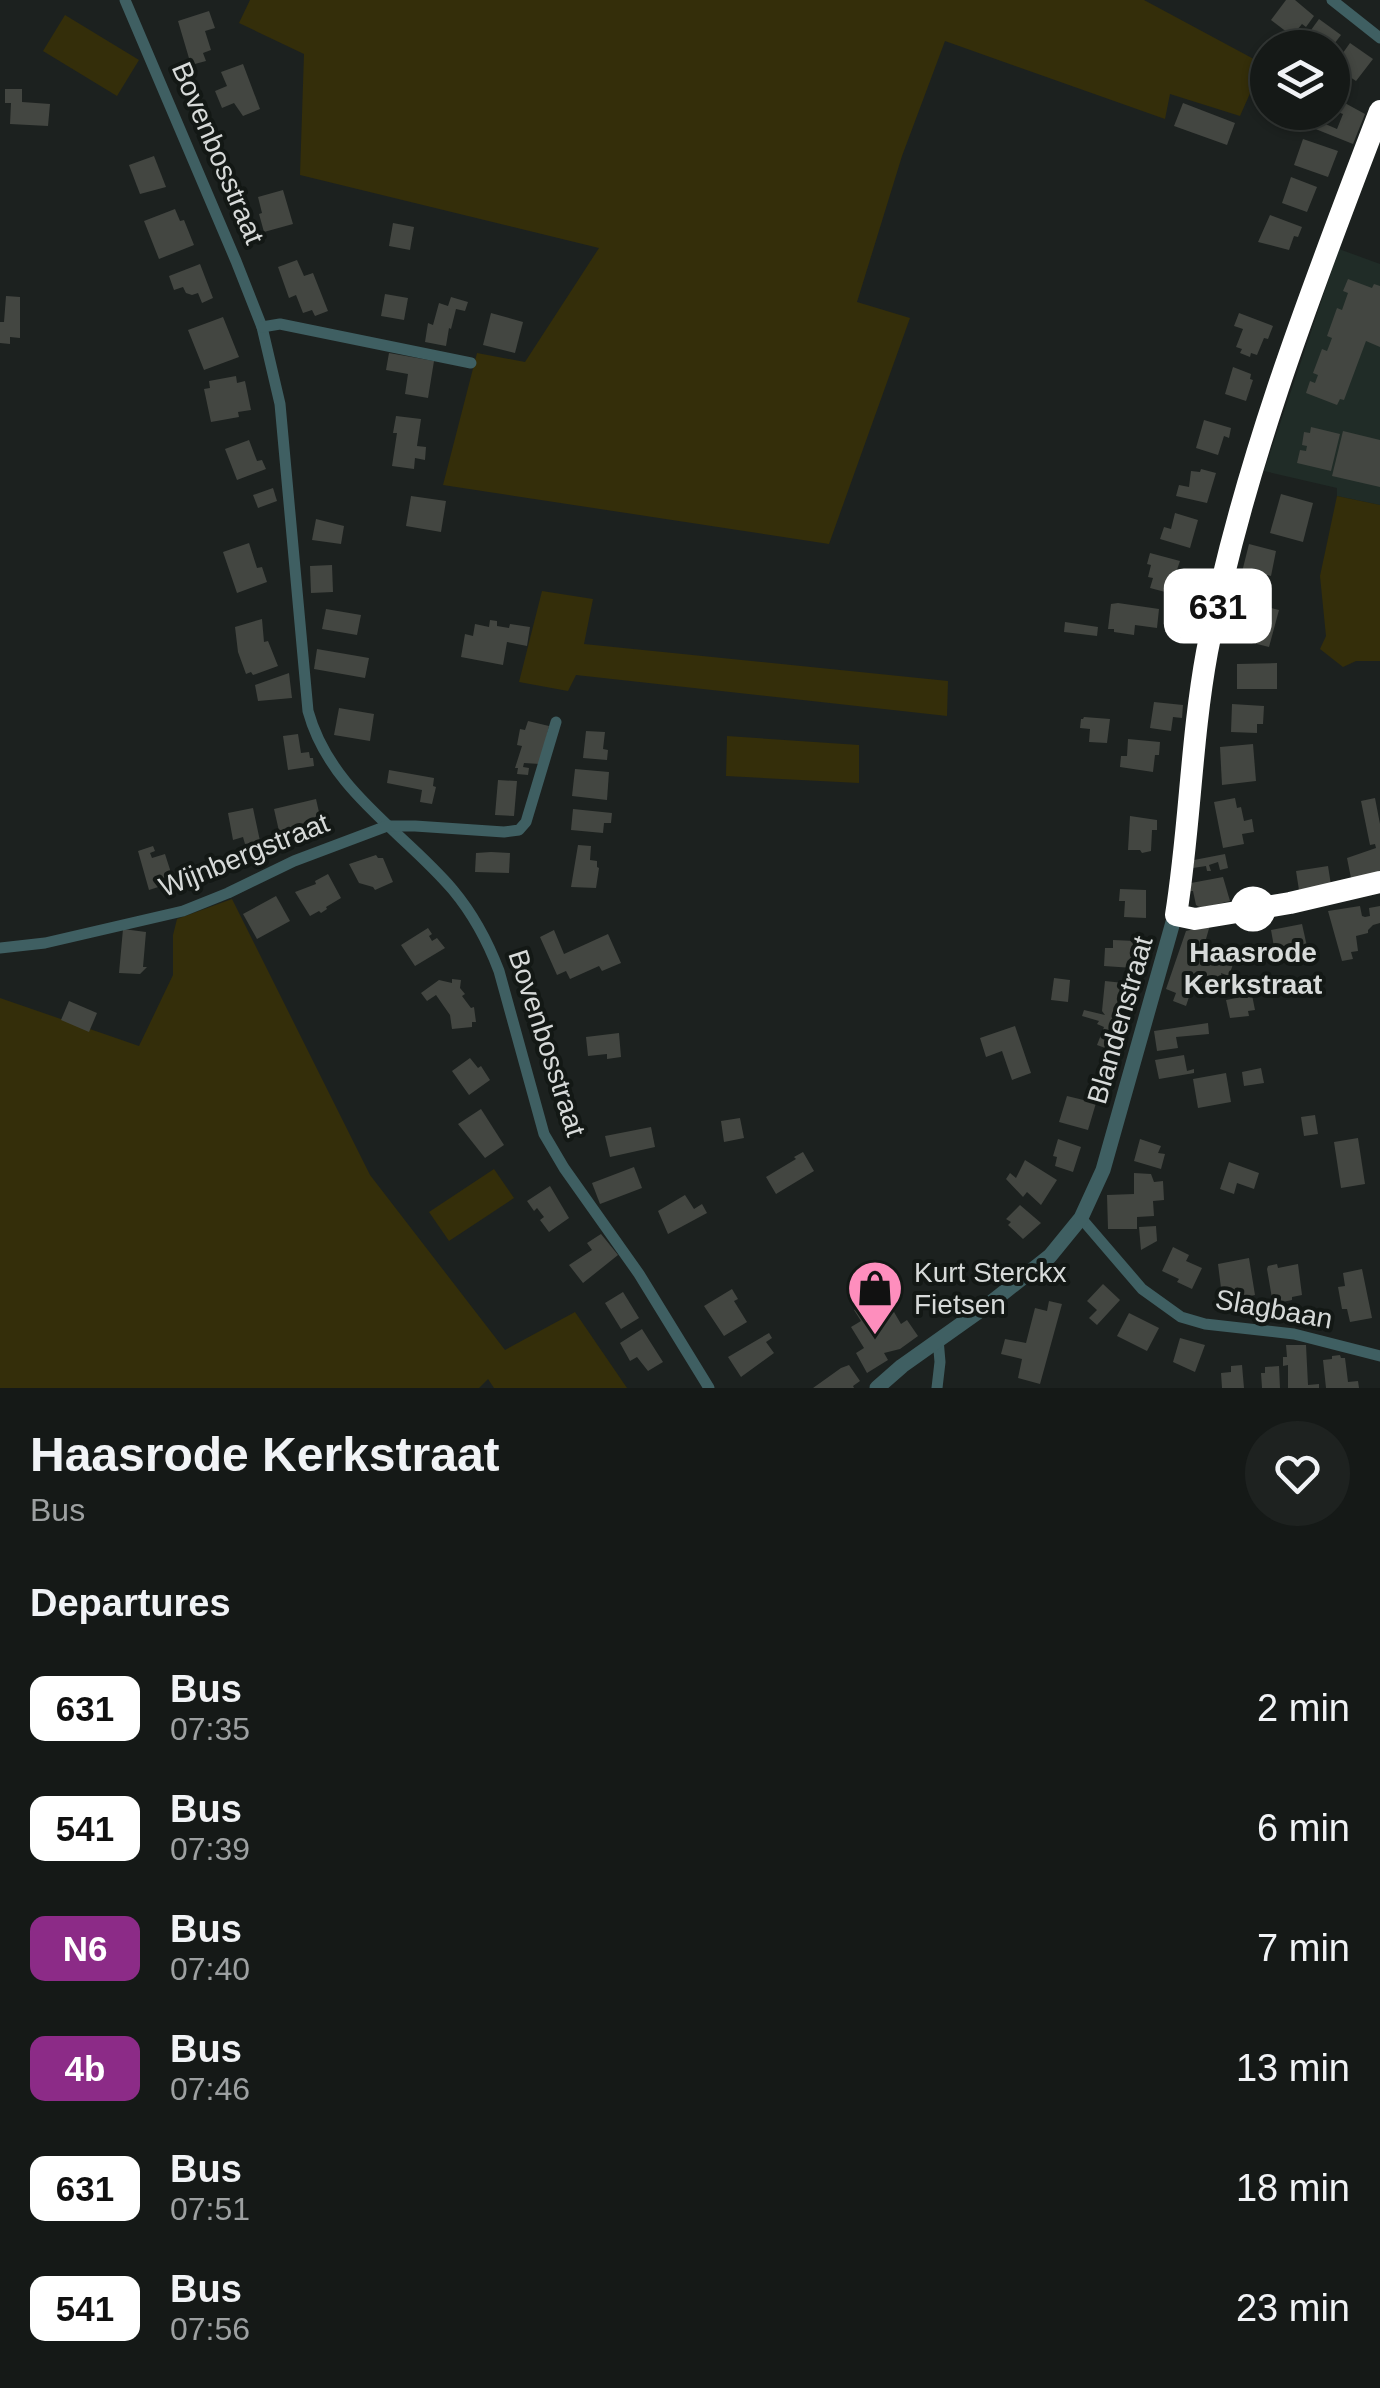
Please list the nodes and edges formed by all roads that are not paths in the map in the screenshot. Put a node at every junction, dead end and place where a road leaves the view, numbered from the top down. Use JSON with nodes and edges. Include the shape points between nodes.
{"nodes":[{"id":1,"x":125,"y":0,"type":"edge"},
{"id":2,"x":1332,"y":0,"type":"edge"},
{"id":3,"x":1380,"y":38,"type":"edge"},
{"id":4,"x":1380,"y":111,"type":"edge"},
{"id":5,"x":262,"y":327,"type":"junction"},
{"id":6,"x":471,"y":364,"type":"dead end"},
{"id":7,"x":556,"y":722,"type":"dead end"},
{"id":8,"x":387,"y":826,"type":"junction"},
{"id":9,"x":1380,"y":882,"type":"edge"},
{"id":10,"x":1176,"y":915,"type":"junction"},
{"id":11,"x":0,"y":948,"type":"edge"},
{"id":12,"x":1081,"y":1218,"type":"junction"},
{"id":13,"x":938,"y":1339,"type":"junction"},
{"id":14,"x":1380,"y":1356,"type":"edge"},
{"id":15,"x":709,"y":1388,"type":"edge"},
{"id":16,"x":877,"y":1388,"type":"edge"},
{"id":17,"x":937,"y":1388,"type":"edge"}],
"edges":[{"from":1,"to":5,"type":"street","name":"Bovenbosstraat"},
{"from":2,"to":3,"type":"street"},
{"from":4,"to":10,"type":"street","name":"Blandenstraat","via":[[1253,463],[1205,666]]},
{"from":5,"to":6,"type":"street","via":[[280,324]]},
{"from":5,"to":8,"type":"street","name":"Bovenbosstraat","via":[[280,404],[308,711],[316,738]]},
{"from":7,"to":8,"type":"street","via":[[519,830]]},
{"from":8,"to":11,"type":"street","name":"Wijnbergstraat","via":[[183,911]]},
{"from":8,"to":15,"type":"street","name":"Bovenbosstraat","via":[[451,888],[478,925],[499,971],[544,1134]]},
{"from":9,"to":10,"type":"street","via":[[1195,919]]},
{"from":10,"to":12,"type":"street","name":"Blandenstraat","via":[[1104,1170]]},
{"from":12,"to":13,"type":"street","name":"Blandenstraat","via":[[1032,1272]]},
{"from":12,"to":14,"type":"street","name":"Slagbaan","via":[[1142,1289],[1180,1317],[1294,1334]]},
{"from":13,"to":16,"type":"street","name":"Blandenstraat"},
{"from":13,"to":17,"type":"street"}]}
